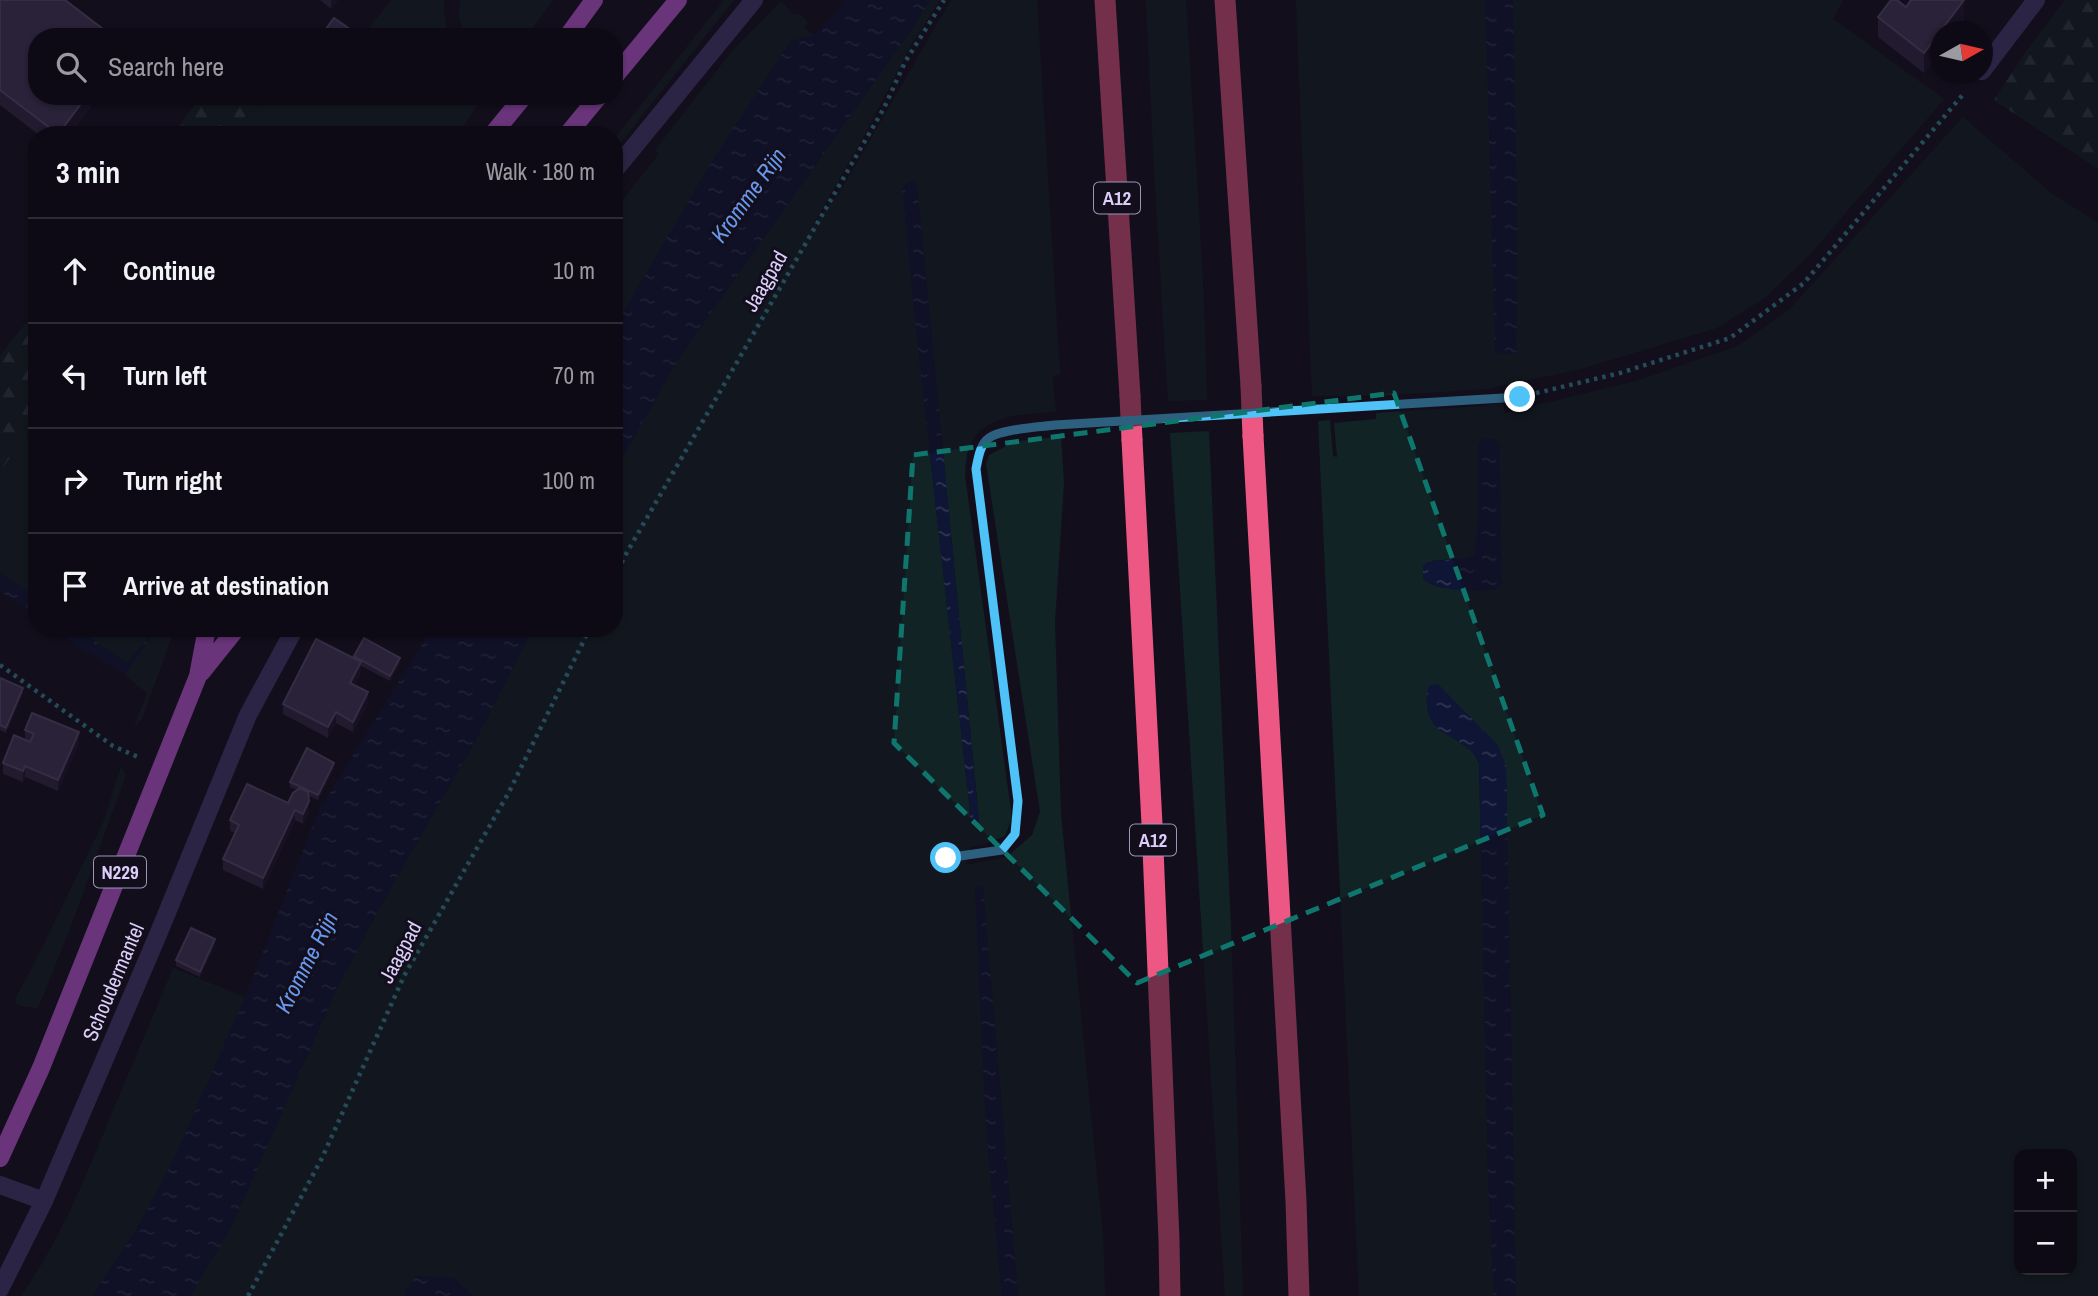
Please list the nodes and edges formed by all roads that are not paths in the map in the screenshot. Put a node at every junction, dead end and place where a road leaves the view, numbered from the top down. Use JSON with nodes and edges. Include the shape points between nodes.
{"nodes":[{"id":1,"x":594,"y":0,"type":"edge"},
{"id":2,"x":678,"y":0,"type":"edge"},
{"id":3,"x":754,"y":0,"type":"edge"},
{"id":4,"x":1105,"y":0,"type":"edge"},
{"id":5,"x":1226,"y":0,"type":"edge"},
{"id":6,"x":2036,"y":0,"type":"edge"},
{"id":7,"x":574,"y":28,"type":"edge"},
{"id":8,"x":1993,"y":57,"type":"edge"},
{"id":9,"x":623,"y":66,"type":"edge"},
{"id":10,"x":517,"y":105,"type":"edge"},
{"id":11,"x":592,"y":105,"type":"edge"},
{"id":12,"x":499,"y":126,"type":"edge"},
{"id":13,"x":574,"y":126,"type":"edge"},
{"id":14,"x":623,"y":160,"type":"edge"},
{"id":15,"x":205,"y":637,"type":"edge"},
{"id":16,"x":230,"y":637,"type":"edge"},
{"id":17,"x":290,"y":637,"type":"edge"},
{"id":18,"x":198,"y":676,"type":"junction"},
{"id":19,"x":0,"y":1158,"type":"edge"},
{"id":20,"x":0,"y":1185,"type":"edge"},
{"id":21,"x":44,"y":1201,"type":"junction"},
{"id":22,"x":0,"y":1289,"type":"edge"},
{"id":23,"x":1170,"y":1296,"type":"edge"},
{"id":24,"x":1299,"y":1296,"type":"edge"}],
"edges":[{"from":1,"to":7,"type":"main road"},
{"from":2,"to":9,"type":"main road"},
{"from":3,"to":14,"type":"street"},
{"from":4,"to":23,"type":"highway","number":"A12","bridge":true,"via":[[1152,824]]},
{"from":5,"to":24,"type":"highway","bridge":true},
{"from":6,"to":8,"type":"street"},
{"from":10,"to":12,"type":"main road"},
{"from":11,"to":13,"type":"main road"},
{"from":15,"to":18,"type":"main road","name":"Schoudermantel","number":"N229"},
{"from":16,"to":18,"type":"main road","name":"Schoudermantel","number":"N229"},
{"from":17,"to":21,"type":"street","name":"Schoudermantel","via":[[248,716]]},
{"from":18,"to":19,"type":"main road","name":"Schoudermantel","number":"N229","via":[[41,1068]]},
{"from":20,"to":21,"type":"street"},
{"from":21,"to":22,"type":"street","name":"Schoudermantel"}]}
